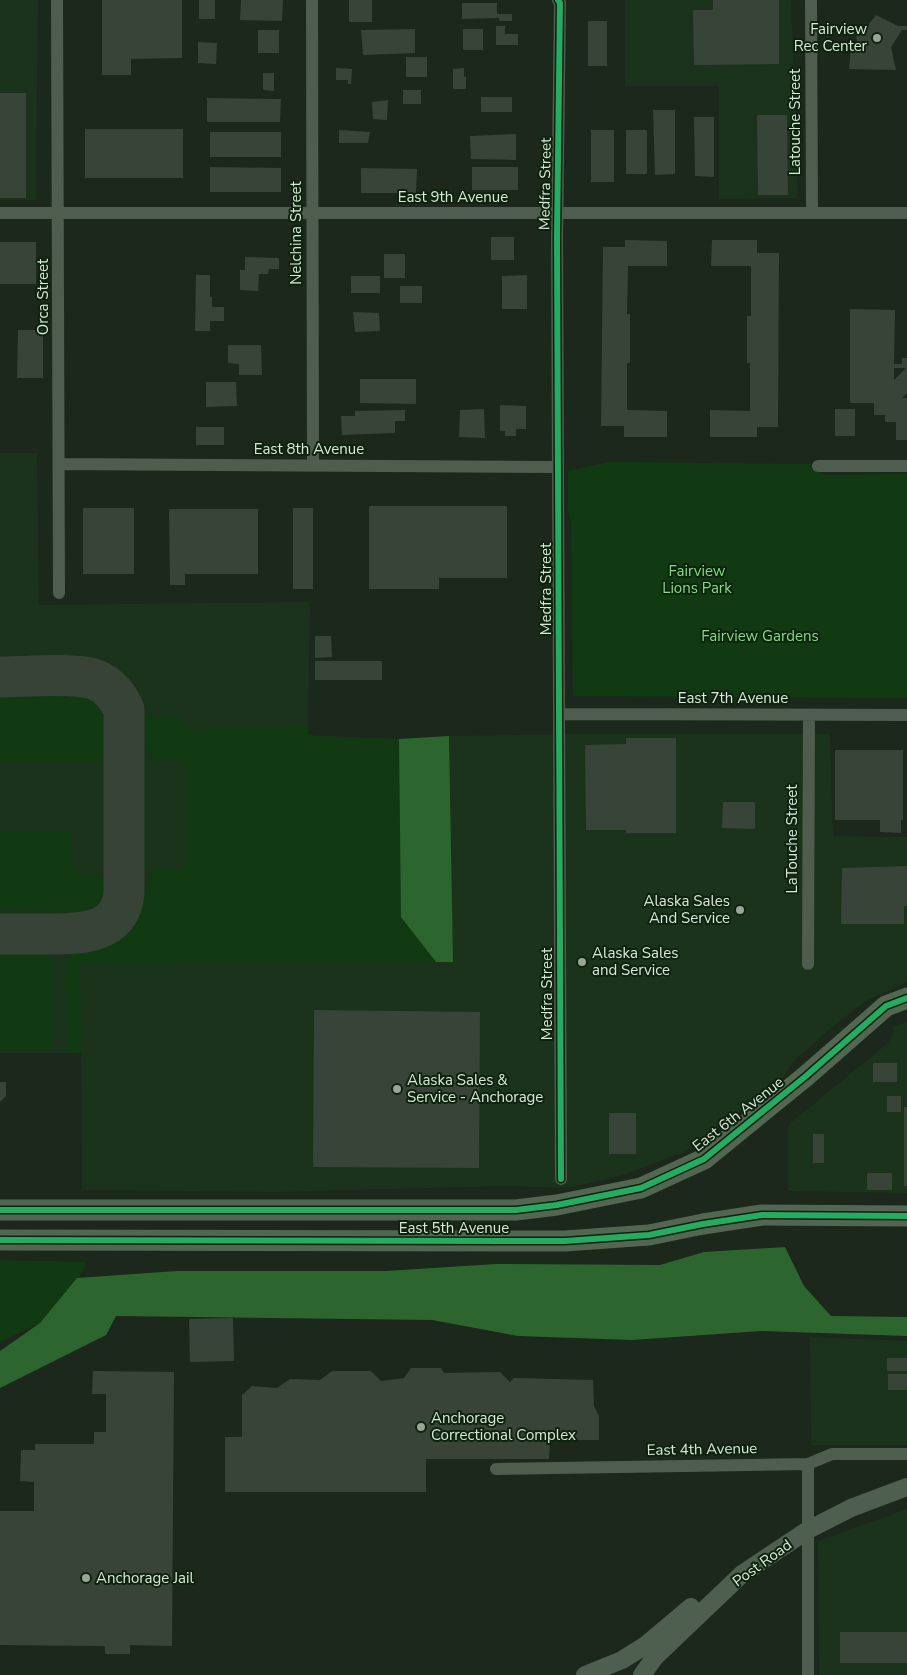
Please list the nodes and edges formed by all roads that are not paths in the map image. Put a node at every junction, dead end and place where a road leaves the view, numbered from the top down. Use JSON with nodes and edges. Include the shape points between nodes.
{"nodes":[{"id":1,"x":57,"y":0,"type":"edge"},
{"id":2,"x":312,"y":0,"type":"edge"},
{"id":3,"x":558,"y":0,"type":"edge"},
{"id":4,"x":811,"y":0,"type":"edge"},
{"id":5,"x":0,"y":213,"type":"edge"},
{"id":6,"x":59,"y":213,"type":"junction"},
{"id":7,"x":312,"y":213,"type":"junction"},
{"id":8,"x":557,"y":213,"type":"junction"},
{"id":9,"x":812,"y":213,"type":"junction"},
{"id":10,"x":907,"y":213,"type":"edge"},
{"id":11,"x":59,"y":464,"type":"junction"},
{"id":12,"x":313,"y":465,"type":"junction"},
{"id":13,"x":818,"y":466,"type":"dead end"},
{"id":14,"x":907,"y":466,"type":"edge"},
{"id":15,"x":558,"y":467,"type":"junction"},
{"id":16,"x":59,"y":594,"type":"dead end"},
{"id":17,"x":559,"y":714,"type":"junction"},
{"id":18,"x":809,"y":715,"type":"junction"},
{"id":19,"x":907,"y":715,"type":"edge"},
{"id":20,"x":808,"y":964,"type":"dead end"},
{"id":21,"x":907,"y":998,"type":"edge"},
{"id":22,"x":561,"y":1179,"type":"dead end"},
{"id":23,"x":0,"y":1210,"type":"edge"},
{"id":24,"x":907,"y":1216,"type":"edge"},
{"id":25,"x":0,"y":1240,"type":"edge"},
{"id":26,"x":907,"y":1454,"type":"edge"},
{"id":27,"x":808,"y":1464,"type":"junction"},
{"id":28,"x":496,"y":1469,"type":"dead end"},
{"id":29,"x":907,"y":1487,"type":"edge"},
{"id":30,"x":808,"y":1530,"type":"junction"},
{"id":31,"x":585,"y":1675,"type":"edge"},
{"id":32,"x":642,"y":1675,"type":"edge"},
{"id":33,"x":808,"y":1675,"type":"edge"}],
"edges":[{"from":1,"to":6,"type":"street","name":"Orca Street"},
{"from":2,"to":7,"type":"street","name":"Nelchina Street"},
{"from":3,"to":8,"type":"street","name":"Medfra Street"},
{"from":4,"to":9,"type":"street","name":"Latouche Street"},
{"from":5,"to":6,"type":"street","name":"East 9th Avenue"},
{"from":6,"to":7,"type":"street","name":"East 9th Avenue"},
{"from":6,"to":11,"type":"street","name":"Orca Street"},
{"from":7,"to":8,"type":"street","name":"East 9th Avenue"},
{"from":7,"to":12,"type":"street","name":"Nelchina Street"},
{"from":8,"to":9,"type":"street","name":"East 9th Avenue"},
{"from":8,"to":15,"type":"street","name":"Medfra Street"},
{"from":9,"to":10,"type":"street","name":"East 9th Avenue"},
{"from":11,"to":12,"type":"street","name":"East 8th Avenue"},
{"from":11,"to":16,"type":"street","name":"Orca Street"},
{"from":12,"to":15,"type":"street","name":"East 8th Avenue"},
{"from":13,"to":14,"type":"street"},
{"from":15,"to":17,"type":"street","name":"Medfra Street"},
{"from":17,"to":18,"type":"street","name":"East 7th Avenue"},
{"from":17,"to":22,"type":"street","name":"Medfra Street"},
{"from":18,"to":19,"type":"street","name":"East 7th Avenue"},
{"from":18,"to":20,"type":"street","name":"LaTouche Street"},
{"from":21,"to":23,"type":"highway","name":"East 6th Avenue","via":[[886,1006],[704,1159],[641,1188],[516,1210]]},
{"from":24,"to":25,"type":"highway","name":"East 5th Avenue","via":[[762,1215],[649,1235],[566,1241]]},
{"from":26,"to":27,"type":"street","name":"East 4th Avenue","via":[[832,1454]]},
{"from":27,"to":28,"type":"street","name":"East 4th Avenue"},
{"from":27,"to":30,"type":"street"},
{"from":29,"to":30,"type":"main road","name":"Post Road","via":[[851,1508]]},
{"from":30,"to":31,"type":"main road","via":[[740,1566],[646,1645],[622,1660]]},
{"from":30,"to":32,"type":"main road","name":"Post Road","via":[[742,1574],[655,1657]]},
{"from":30,"to":33,"type":"street"}]}
